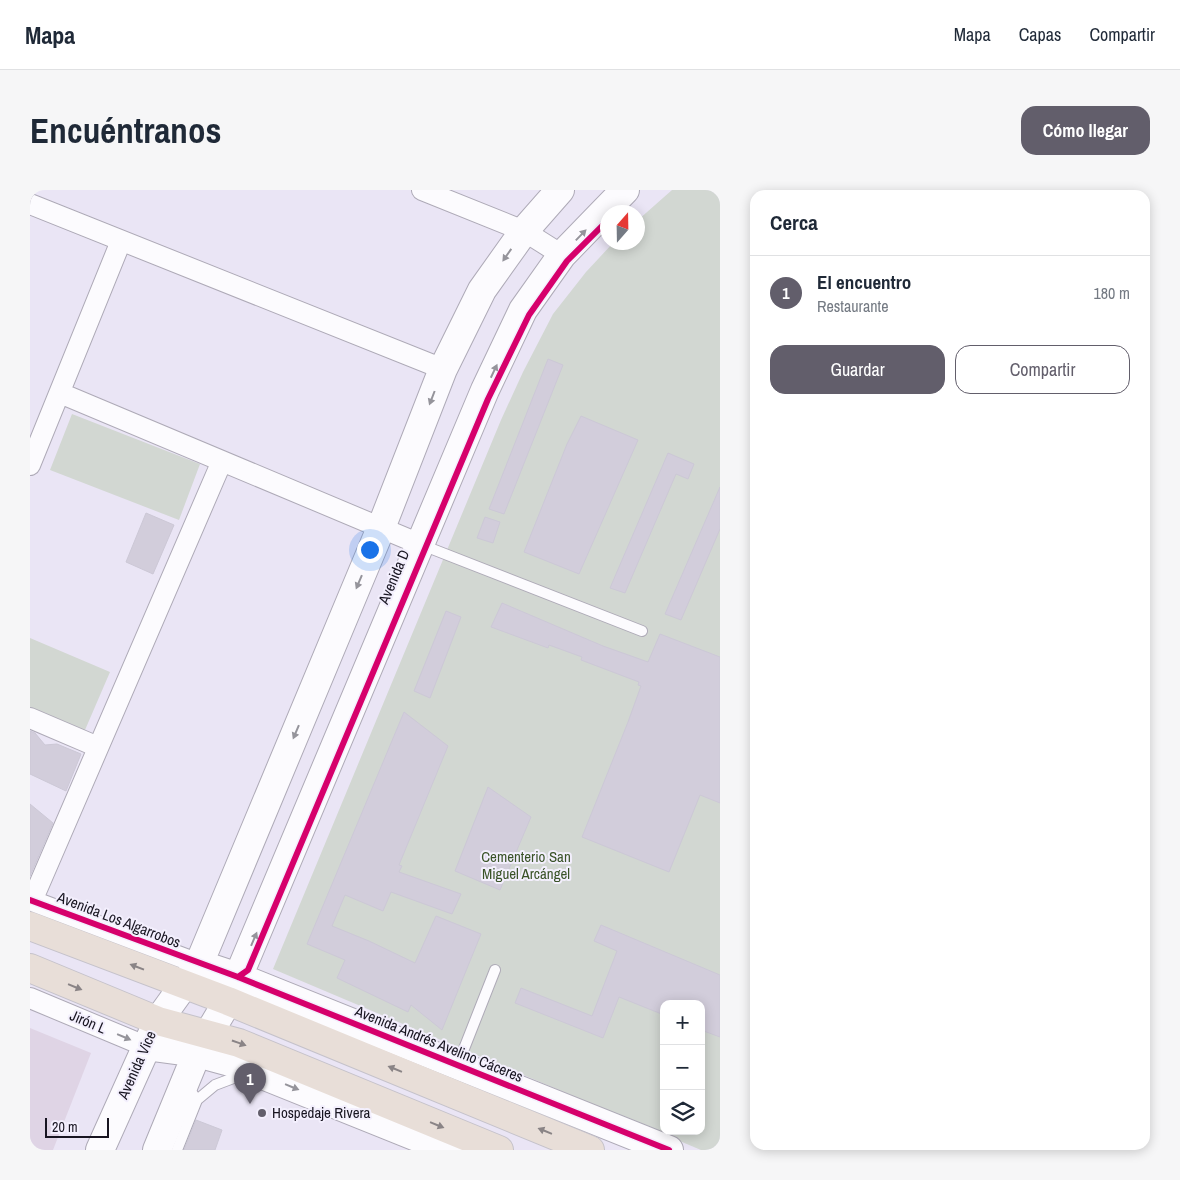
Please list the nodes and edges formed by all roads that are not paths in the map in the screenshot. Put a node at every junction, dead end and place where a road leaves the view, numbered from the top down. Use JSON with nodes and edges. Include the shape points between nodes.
{"nodes":[{"id":1,"x":422,"y":190,"type":"edge"},
{"id":2,"x":560,"y":190,"type":"edge"},
{"id":3,"x":625,"y":190,"type":"edge"},
{"id":4,"x":30,"y":204,"type":"edge"},
{"id":5,"x":524,"y":231,"type":"junction"},
{"id":6,"x":121,"y":241,"type":"junction"},
{"id":7,"x":562,"y":255,"type":"junction"},
{"id":8,"x":443,"y":369,"type":"junction"},
{"id":9,"x":60,"y":393,"type":"junction"},
{"id":10,"x":222,"y":461,"type":"junction"},
{"id":11,"x":30,"y":465,"type":"edge"},
{"id":12,"x":381,"y":528,"type":"junction"},
{"id":13,"x":422,"y":545,"type":"junction"},
{"id":14,"x":642,"y":631,"type":"dead end"},
{"id":15,"x":30,"y":718,"type":"edge"},
{"id":16,"x":98,"y":747,"type":"junction"},
{"id":17,"x":31,"y":909,"type":"edge"},
{"id":18,"x":199,"y":964,"type":"junction"},
{"id":19,"x":30,"y":968,"type":"edge"},
{"id":20,"x":495,"y":970,"type":"dead end"},
{"id":21,"x":182,"y":985,"type":"junction"},
{"id":22,"x":233,"y":989,"type":"junction"},
{"id":23,"x":30,"y":998,"type":"edge"},
{"id":24,"x":158,"y":1021,"type":"junction"},
{"id":25,"x":202,"y":1044,"type":"junction"},
{"id":26,"x":145,"y":1046,"type":"junction"},
{"id":27,"x":457,"y":1065,"type":"junction"},
{"id":28,"x":252,"y":1071,"type":"junction"},
{"id":29,"x":191,"y":1092,"type":"junction"},
{"id":30,"x":175,"y":1131,"type":"junction"},
{"id":31,"x":100,"y":1150,"type":"edge"},
{"id":32,"x":156,"y":1150,"type":"edge"},
{"id":33,"x":177,"y":1150,"type":"edge"},
{"id":34,"x":449,"y":1150,"type":"edge"},
{"id":35,"x":499,"y":1150,"type":"edge"},
{"id":36,"x":590,"y":1150,"type":"edge"},
{"id":37,"x":669,"y":1150,"type":"edge"}],
"edges":[{"from":1,"to":5,"type":"street"},
{"from":2,"to":5,"type":"main road","name":"Avenida D"},
{"from":7,"to":3,"type":"main road","name":"Avenida D","one_way":true},
{"from":4,"to":6,"type":"street"},
{"from":5,"to":7,"type":"street"},
{"from":5,"to":8,"type":"main road","name":"Avenida D","one_way":true,"via":[[482,290]]},
{"from":6,"to":8,"type":"street"},
{"from":6,"to":9,"type":"street"},
{"from":13,"to":7,"type":"main road","name":"Avenida D","one_way":true,"via":[[485,390],[523,310]]},
{"from":8,"to":12,"type":"main road","name":"Avenida D","one_way":true},
{"from":9,"to":10,"type":"street"},
{"from":9,"to":11,"type":"street"},
{"from":10,"to":12,"type":"street"},
{"from":10,"to":16,"type":"street"},
{"from":12,"to":13,"type":"street"},
{"from":12,"to":18,"type":"main road","name":"Avenida D","one_way":true},
{"from":13,"to":14,"type":"lane"},
{"from":22,"to":13,"type":"main road","name":"Avenida D","one_way":true},
{"from":15,"to":16,"type":"street"},
{"from":16,"to":17,"type":"street"},
{"from":17,"to":18,"type":"street","name":"Avenida Los Algarrobos"},
{"from":21,"to":17,"type":"highway","name":"Avenida Andrés Avelino Cáceres","one_way":true},
{"from":18,"to":21,"type":"main road","name":"Avenida D"},
{"from":18,"to":22,"type":"main road","name":"Avenida Andrés Avelino Cáceres"},
{"from":19,"to":24,"type":"highway","one_way":true},
{"from":20,"to":27,"type":"lane"},
{"from":21,"to":22,"type":"highway","name":"Avenida Andrés Avelino Cáceres"},
{"from":21,"to":24,"type":"main road","name":"Avenida Vice"},
{"from":22,"to":25,"type":"main road"},
{"from":22,"to":27,"type":"main road","name":"Avenida Andrés Avelino Cáceres"},
{"from":36,"to":22,"type":"highway","name":"Avenida Andrés Avelino Cáceres","one_way":true},
{"from":23,"to":26,"type":"street","name":"Jirón L","one_way":true},
{"from":24,"to":25,"type":"highway"},
{"from":24,"to":26,"type":"main road","name":"Avenida Vice"},
{"from":25,"to":26,"type":"main road"},
{"from":25,"to":28,"type":"main road","via":[[230,1062]]},
{"from":25,"to":29,"type":"main road"},
{"from":25,"to":35,"type":"highway","one_way":true,"via":[[239,1043]]},
{"from":26,"to":31,"type":"main road","name":"Avenida Vice"},
{"from":27,"to":37,"type":"main road","name":"Avenida Andrés Avelino Cáceres"},
{"from":28,"to":29,"type":"lane"},
{"from":28,"to":34,"type":"main road","one_way":true},
{"from":29,"to":30,"type":"main road"},
{"from":30,"to":32,"type":"main road"},
{"from":30,"to":33,"type":"lane"}]}
